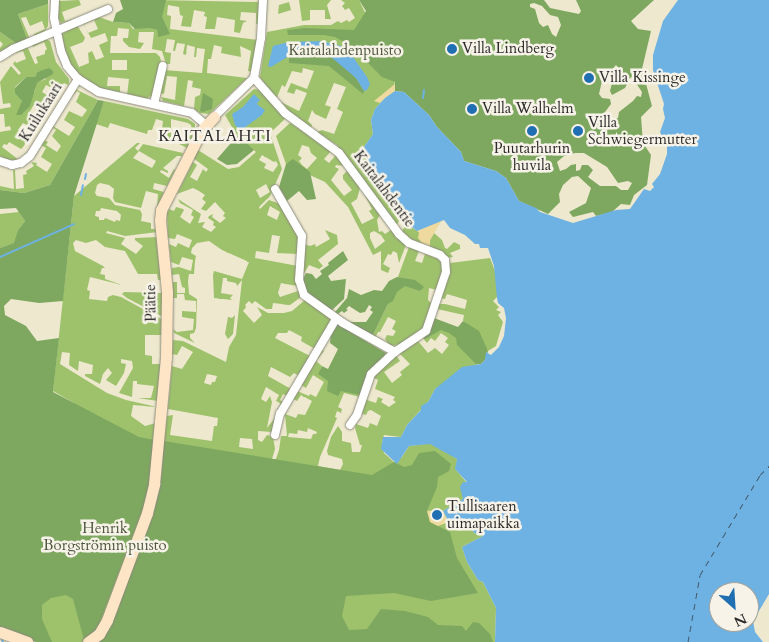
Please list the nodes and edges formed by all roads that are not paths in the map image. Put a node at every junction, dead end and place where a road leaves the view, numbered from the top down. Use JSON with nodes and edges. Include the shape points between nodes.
{"nodes":[{"id":1,"x":56,"y":0,"type":"edge"},
{"id":2,"x":263,"y":0,"type":"edge"},
{"id":3,"x":108,"y":9,"type":"dead end"},
{"id":4,"x":56,"y":31,"type":"junction"},
{"id":5,"x":0,"y":57,"type":"edge"},
{"id":6,"x":164,"y":66,"type":"dead end"},
{"id":7,"x":254,"y":78,"type":"junction"},
{"id":8,"x":78,"y":79,"type":"junction"},
{"id":9,"x":154,"y":104,"type":"junction"},
{"id":10,"x":210,"y":121,"type":"junction"},
{"id":11,"x":0,"y":161,"type":"edge"},
{"id":12,"x":276,"y":189,"type":"dead end"},
{"id":13,"x":336,"y":319,"type":"junction"},
{"id":14,"x":395,"y":352,"type":"junction"},
{"id":15,"x":350,"y":425,"type":"dead end"},
{"id":16,"x":275,"y":435,"type":"dead end"},
{"id":17,"x":0,"y":632,"type":"edge"},
{"id":18,"x":27,"y":642,"type":"edge"},
{"id":19,"x":88,"y":642,"type":"edge"}],
"edges":[{"from":1,"to":4,"type":"street"},
{"from":2,"to":7,"type":"street"},
{"from":3,"to":4,"type":"street"},
{"from":4,"to":5,"type":"street","via":[[13,48]]},
{"from":4,"to":8,"type":"street","via":[[64,60]]},
{"from":6,"to":9,"type":"street"},
{"from":7,"to":10,"type":"street","name":"Päätie"},
{"from":7,"to":14,"type":"street","name":"Kaitalahdentie","via":[[285,113],[339,153],[399,234],[410,243],[440,255],[446,263],[428,327]]},
{"from":8,"to":9,"type":"street","via":[[99,92]]},
{"from":8,"to":11,"type":"street","name":"Kuilukaari","via":[[30,156],[12,165]]},
{"from":9,"to":10,"type":"street"},
{"from":10,"to":19,"type":"street","name":"Päätie","via":[[189,152],[161,210],[167,292],[166,339],[154,484],[144,521],[102,629]]},
{"from":12,"to":13,"type":"street","via":[[302,236],[301,290]]},
{"from":13,"to":14,"type":"street"},
{"from":13,"to":16,"type":"street","via":[[280,414]]},
{"from":14,"to":15,"type":"street","via":[[371,374]]},
{"from":17,"to":18,"type":"street"}]}
